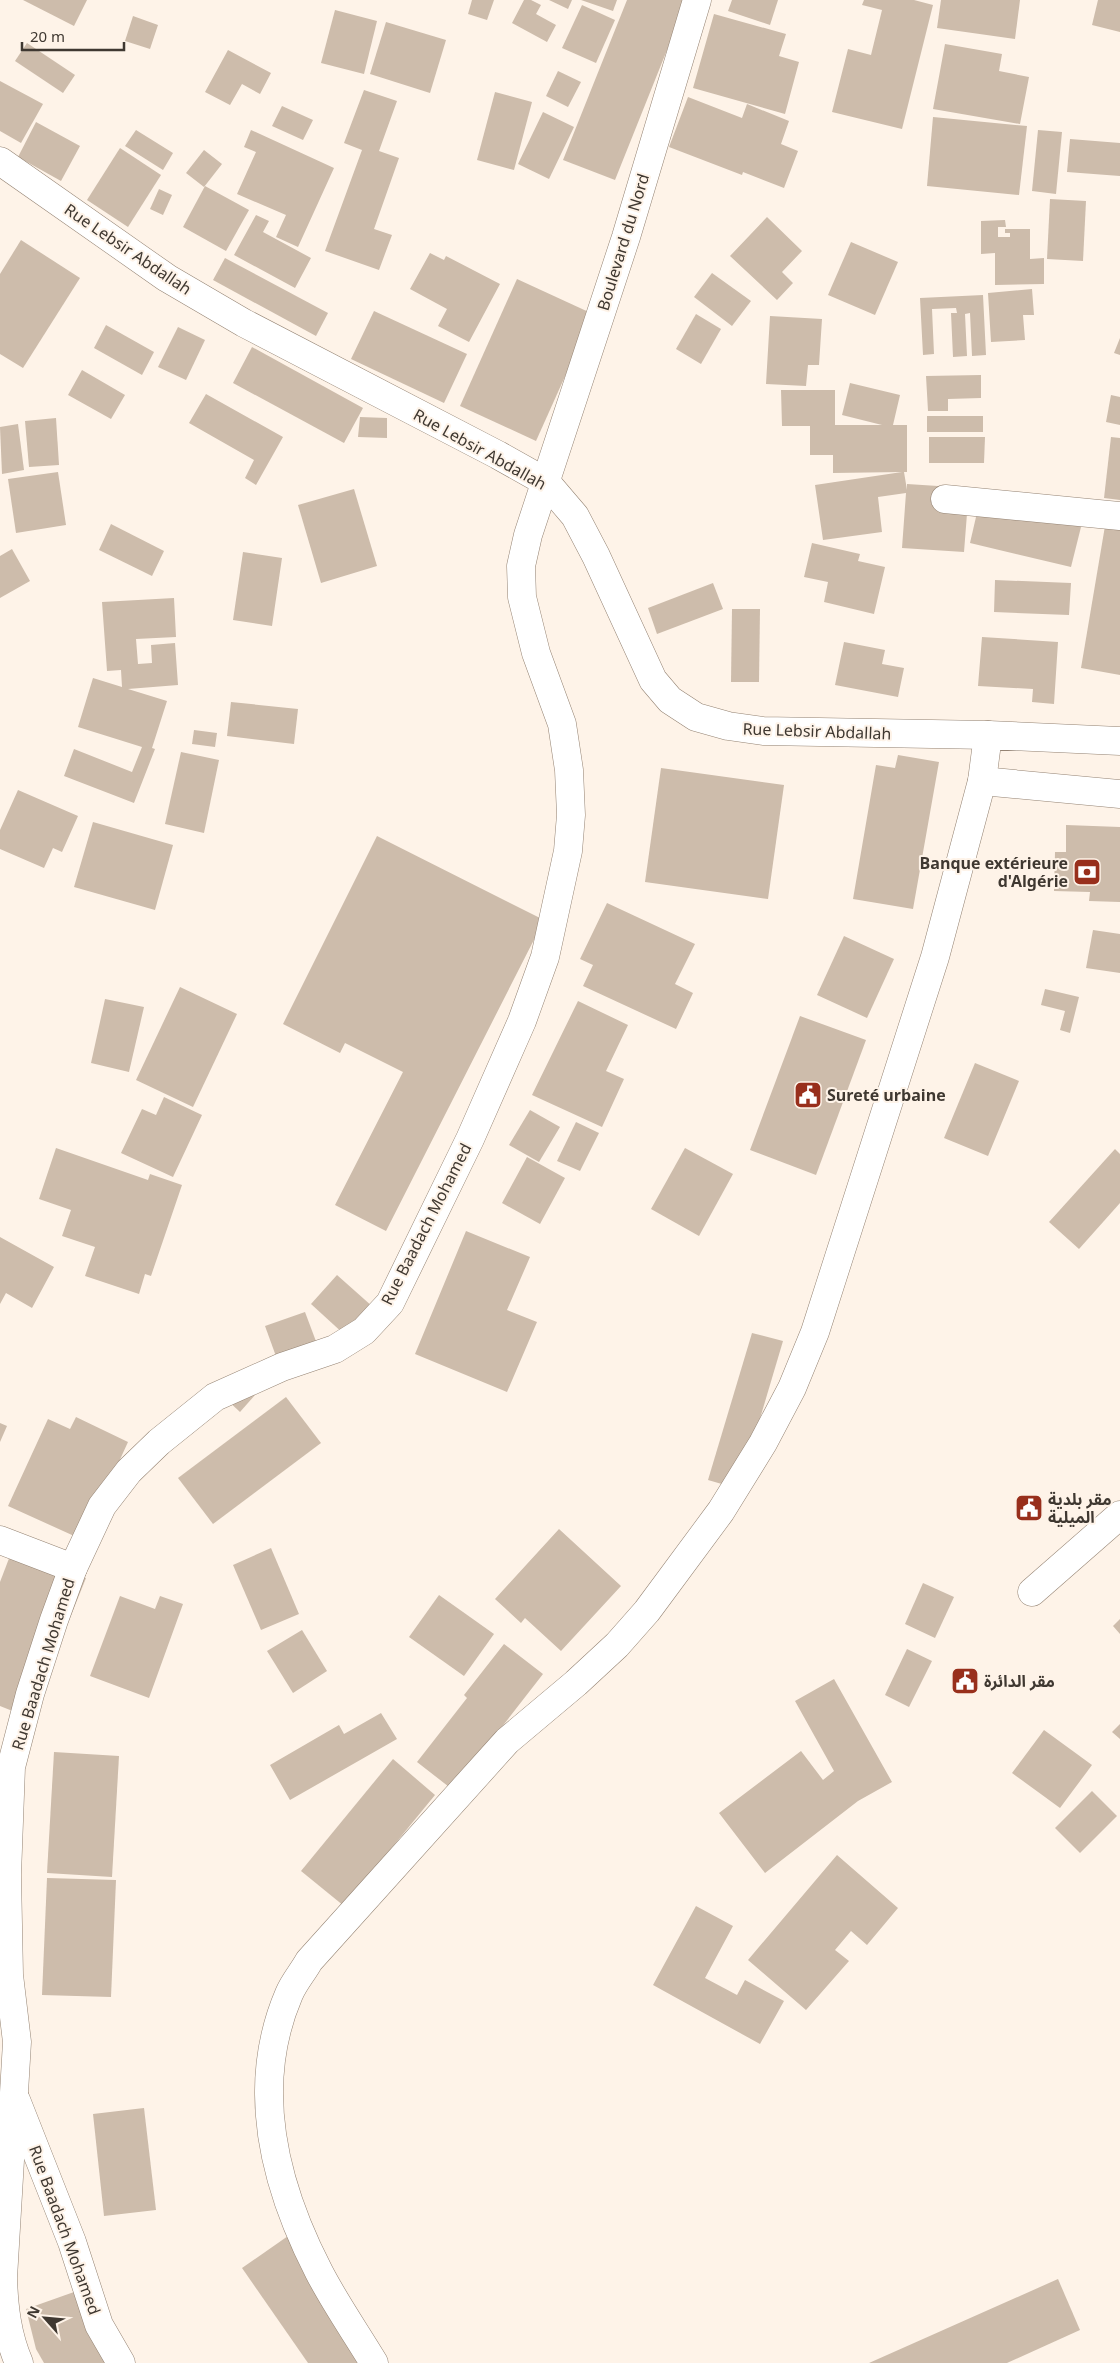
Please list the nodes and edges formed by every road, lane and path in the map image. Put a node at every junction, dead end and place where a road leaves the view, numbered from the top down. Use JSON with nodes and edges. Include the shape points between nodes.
{"nodes":[{"id":1,"x":697,"y":0,"type":"edge"},
{"id":2,"x":0,"y":161,"type":"edge"},
{"id":3,"x":546,"y":482,"type":"junction"},
{"id":4,"x":945,"y":499,"type":"dead end"},
{"id":5,"x":1120,"y":516,"type":"edge"},
{"id":6,"x":988,"y":735,"type":"junction"},
{"id":7,"x":1120,"y":741,"type":"edge"},
{"id":8,"x":982,"y":781,"type":"junction"},
{"id":9,"x":1120,"y":794,"type":"edge"},
{"id":10,"x":1120,"y":1516,"type":"edge"},
{"id":11,"x":0,"y":1540,"type":"edge"},
{"id":12,"x":73,"y":1568,"type":"junction"},
{"id":13,"x":1032,"y":1592,"type":"dead end"},
{"id":14,"x":14,"y":2094,"type":"junction"},
{"id":15,"x":19,"y":2363,"type":"edge"},
{"id":16,"x":121,"y":2363,"type":"edge"},
{"id":17,"x":374,"y":2363,"type":"edge"}],
"edges":[{"from":1,"to":3,"type":"street","name":"Boulevard du Nord","via":[[626,237]]},
{"from":2,"to":3,"type":"street","name":"Rue Lebsir Abdallah","via":[[167,278],[244,323]]},
{"from":3,"to":6,"type":"street","name":"Rue Lebsir Abdallah","via":[[575,516],[653,680],[670,700],[696,717],[763,731]]},
{"from":3,"to":12,"type":"street","name":"Rue Baadach Mohamed","via":[[521,566],[522,597],[536,653],[562,724],[571,815],[568,851],[547,947],[522,1021],[470,1139],[390,1303],[364,1330],[335,1349],[282,1367],[215,1397],[159,1442],[129,1471],[102,1506]]},
{"from":4,"to":5,"type":"street"},
{"from":6,"to":7,"type":"street","name":"Rue Lebsir Abdallah"},
{"from":6,"to":8,"type":"street"},
{"from":8,"to":9,"type":"street"},
{"from":8,"to":17,"type":"street","via":[[935,957],[815,1332],[764,1443],[720,1511],[647,1611],[617,1645],[507,1741],[309,1961],[290,1992],[277,2025],[268,2068],[272,2138],[298,2226],[319,2272]]},
{"from":10,"to":13,"type":"street"},
{"from":11,"to":12,"type":"street"},
{"from":12,"to":14,"type":"street","name":"Rue Baadach Mohamed","via":[[36,1676],[11,1767],[7,1875],[9,1975],[17,2042]]},
{"from":14,"to":15,"type":"street","name":"Rue Baadach Mohamed","via":[[3,2278],[4,2310],[12,2348]]},
{"from":14,"to":16,"type":"street","name":"Rue Baadach Mohamed","via":[[72,2242],[99,2325]]}]}
